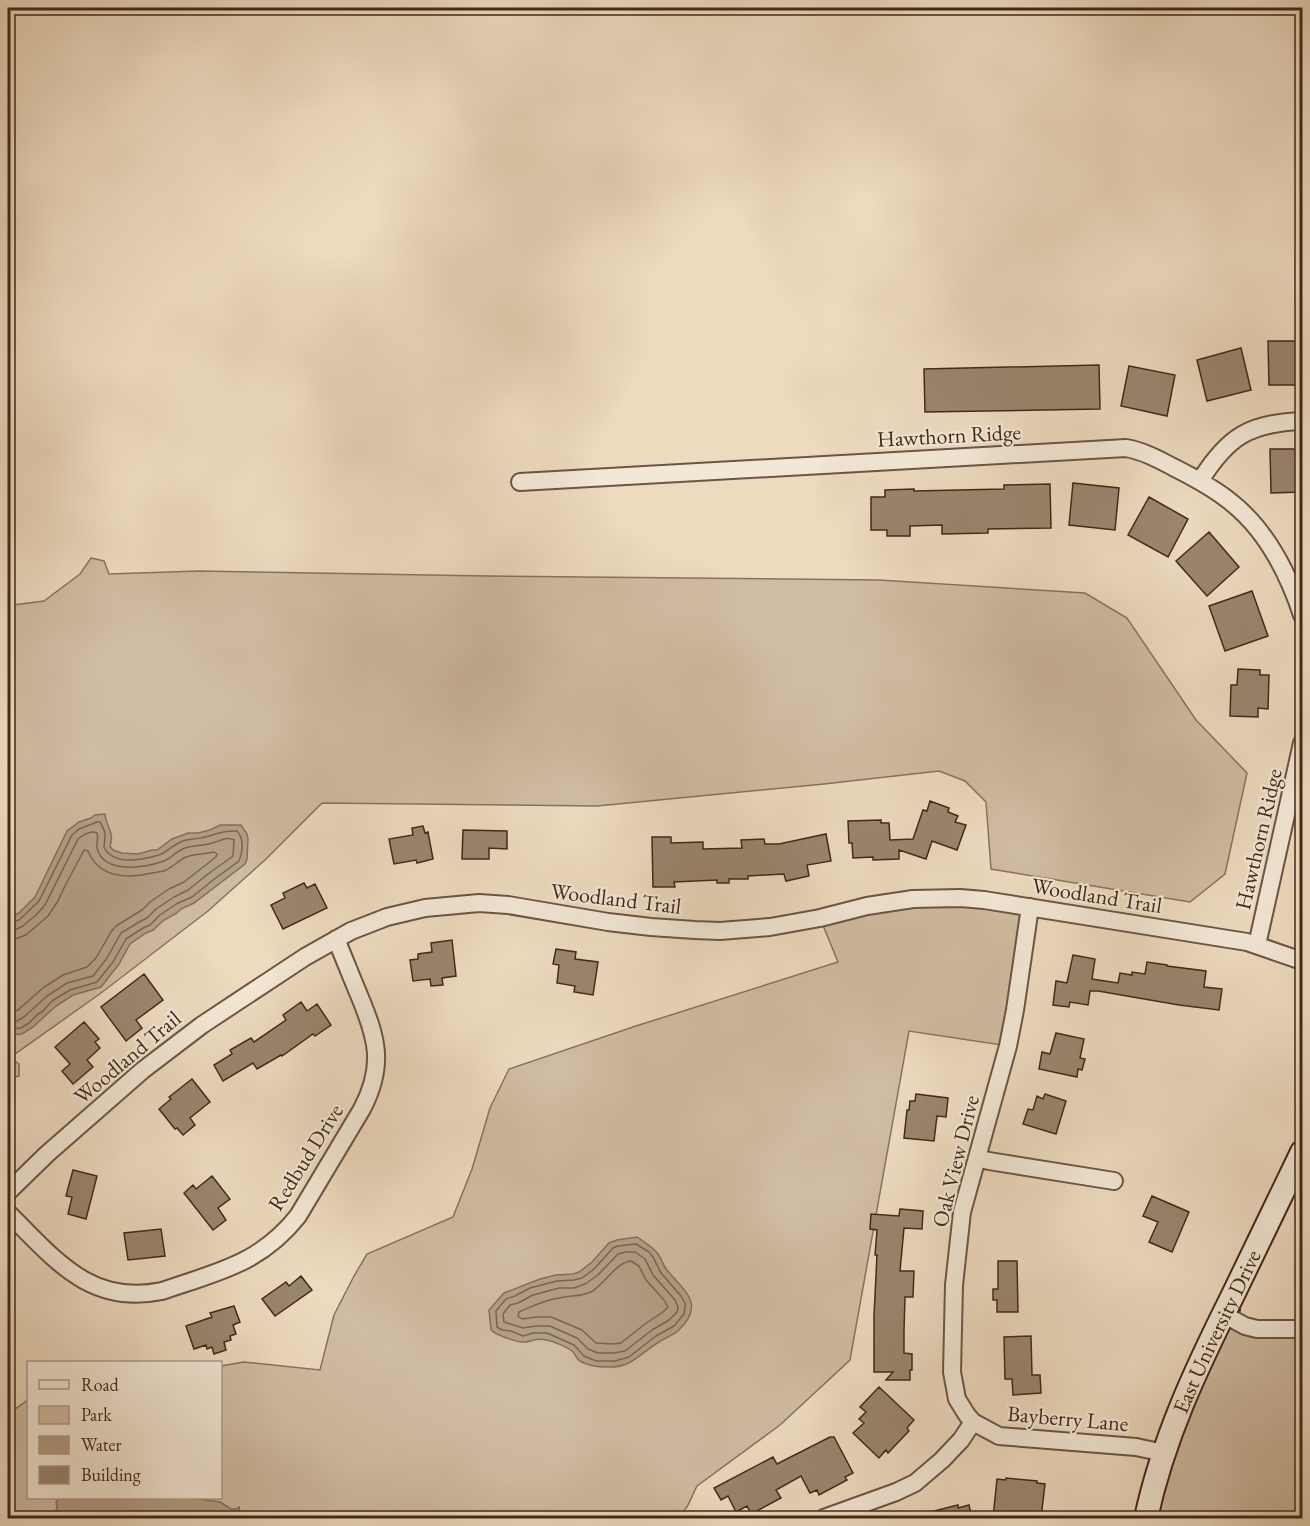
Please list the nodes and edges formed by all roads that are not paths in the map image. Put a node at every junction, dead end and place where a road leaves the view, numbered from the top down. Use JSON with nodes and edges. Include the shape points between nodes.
{"nodes":[{"id":1,"x":1302,"y":421,"type":"edge"},
{"id":2,"x":1200,"y":481,"type":"junction"},
{"id":3,"x":520,"y":482,"type":"dead end"},
{"id":4,"x":1302,"y":615,"type":"edge"},
{"id":5,"x":1302,"y":743,"type":"edge"},
{"id":6,"x":1030,"y":907,"type":"junction"},
{"id":7,"x":336,"y":939,"type":"junction"},
{"id":8,"x":1257,"y":945,"type":"junction"},
{"id":9,"x":1302,"y":961,"type":"edge"},
{"id":10,"x":1302,"y":1152,"type":"edge"},
{"id":11,"x":977,"y":1158,"type":"junction"},
{"id":12,"x":1114,"y":1181,"type":"dead end"},
{"id":13,"x":8,"y":1192,"type":"edge"},
{"id":14,"x":8,"y":1213,"type":"edge"},
{"id":15,"x":1223,"y":1314,"type":"junction"},
{"id":16,"x":1302,"y":1329,"type":"edge"},
{"id":17,"x":973,"y":1422,"type":"junction"},
{"id":18,"x":1164,"y":1453,"type":"junction"},
{"id":19,"x":824,"y":1518,"type":"edge"},
{"id":20,"x":1146,"y":1518,"type":"edge"}],
"edges":[{"from":1,"to":2,"type":"street","via":[[1276,423],[1238,436]]},
{"from":2,"to":3,"type":"street","name":"Hawthorn Ridge","via":[[1138,450],[1126,448]]},
{"from":2,"to":4,"type":"street","name":"Hawthorn Ridge","via":[[1233,503],[1254,524],[1287,576]]},
{"from":5,"to":8,"type":"street","name":"Hawthorn Ridge"},
{"from":6,"to":7,"type":"street","name":"Woodland Trail","via":[[960,898],[913,899],[770,927],[711,931],[608,922],[479,903],[406,912]]},
{"from":6,"to":8,"type":"street","name":"Woodland Trail"},
{"from":6,"to":11,"type":"street","name":"Oak View Drive","via":[[1008,1046]]},
{"from":7,"to":13,"type":"street","name":"Woodland Trail","via":[[172,1047]]},
{"from":7,"to":14,"type":"street","name":"Redbud Drive","via":[[371,1025],[375,1074],[368,1098],[298,1216],[268,1247],[230,1268],[162,1291],[128,1294],[88,1284],[55,1259]]},
{"from":8,"to":9,"type":"street","name":"Woodland Trail"},
{"from":10,"to":15,"type":"main road","name":"East University Drive"},
{"from":11,"to":12,"type":"street"},
{"from":11,"to":17,"type":"street","name":"Oak View Drive","via":[[958,1237],[952,1372],[957,1399]]},
{"from":15,"to":16,"type":"street","via":[[1257,1329]]},
{"from":15,"to":18,"type":"main road","name":"East University Drive","via":[[1185,1394]]},
{"from":17,"to":18,"type":"street","name":"Bayberry Lane","via":[[999,1436],[1136,1447]]},
{"from":17,"to":19,"type":"street","name":"Bayberry Lane","via":[[942,1460],[915,1483]]},
{"from":18,"to":20,"type":"main road","name":"East University Drive"}]}
